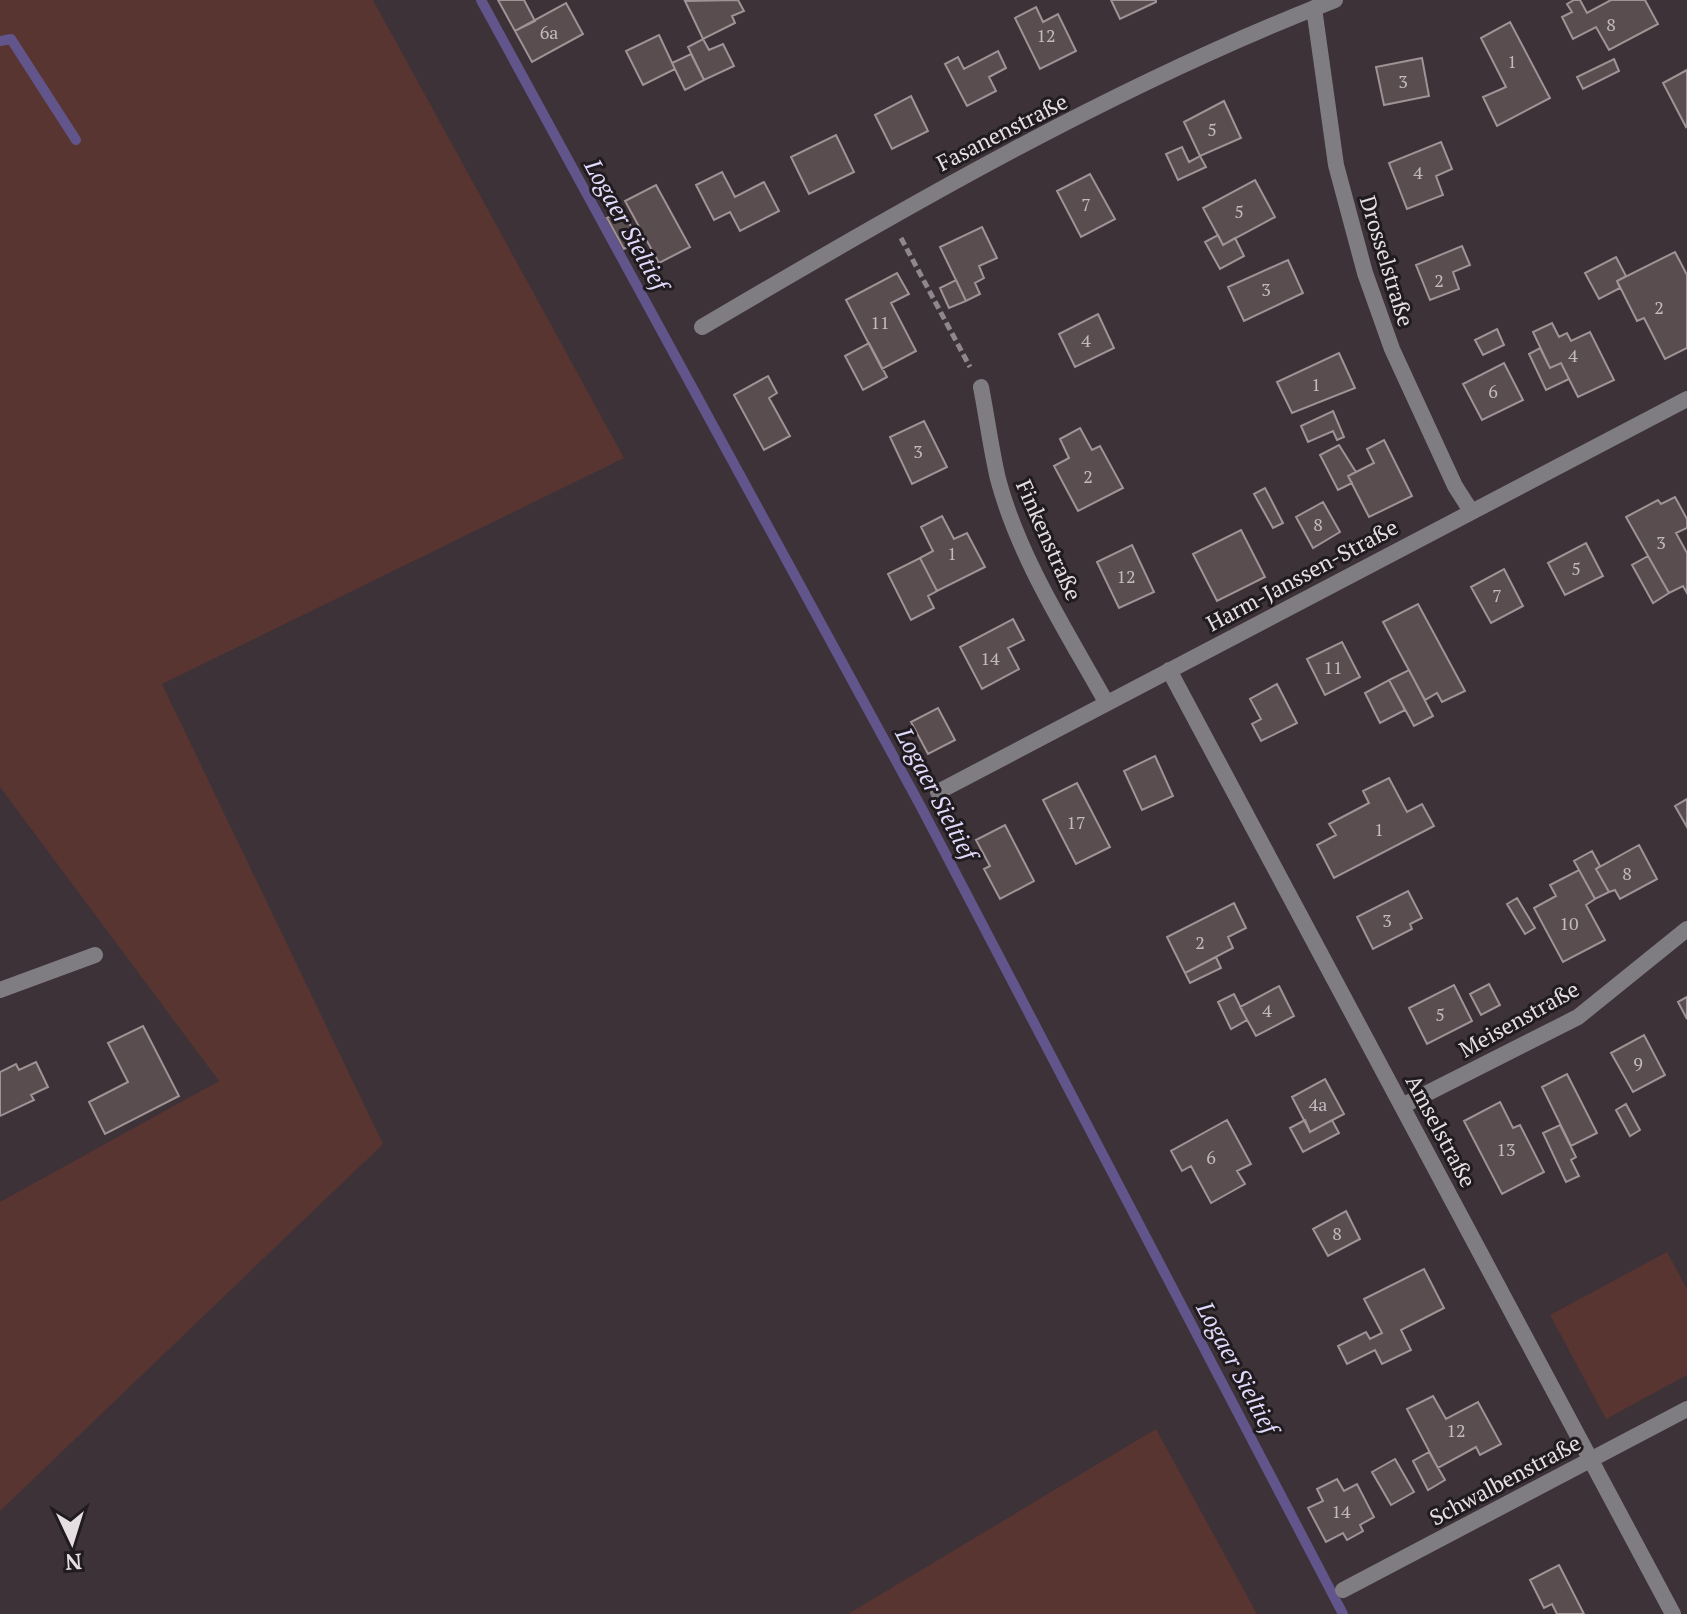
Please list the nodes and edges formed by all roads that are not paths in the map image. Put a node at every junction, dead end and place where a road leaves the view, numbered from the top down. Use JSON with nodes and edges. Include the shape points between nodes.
{"nodes":[{"id":1,"x":1335,"y":0,"type":"edge"},
{"id":2,"x":1314,"y":8,"type":"junction"},
{"id":3,"x":702,"y":327,"type":"dead end"},
{"id":4,"x":981,"y":387,"type":"road end"},
{"id":5,"x":1687,"y":399,"type":"edge"},
{"id":6,"x":1471,"y":511,"type":"junction"},
{"id":7,"x":1169,"y":670,"type":"junction"},
{"id":8,"x":1106,"y":702,"type":"junction"},
{"id":9,"x":938,"y":792,"type":"dead end"},
{"id":10,"x":1687,"y":929,"type":"edge"},
{"id":11,"x":95,"y":955,"type":"dead end"},
{"id":12,"x":0,"y":990,"type":"edge"},
{"id":13,"x":1402,"y":1106,"type":"junction"},
{"id":14,"x":1687,"y":1409,"type":"edge"},
{"id":15,"x":1591,"y":1459,"type":"junction"},
{"id":16,"x":1343,"y":1590,"type":"dead end"},
{"id":17,"x":1673,"y":1614,"type":"edge"}],
"edges":[{"from":1,"to":2,"type":"street","name":"Fasanenstraße"},
{"from":2,"to":3,"type":"street","name":"Fasanenstraße","via":[[1144,85],[890,216]]},
{"from":2,"to":6,"type":"street","name":"Drosselstraße","via":[[1336,165],[1365,273],[1392,349]]},
{"from":4,"to":8,"type":"street","name":"Finkenstraße","via":[[999,480],[1016,529]]},
{"from":5,"to":6,"type":"street","name":"Harm-Janssen-Straße"},
{"from":6,"to":7,"type":"street","name":"Harm-Janssen-Straße"},
{"from":7,"to":8,"type":"street","name":"Harm-Janssen-Straße"},
{"from":7,"to":13,"type":"street","name":"Amselstraße"},
{"from":8,"to":9,"type":"street","name":"Harm-Janssen-Straße"},
{"from":10,"to":13,"type":"street","name":"Meisenstraße","via":[[1578,1017]]},
{"from":11,"to":12,"type":"street"},
{"from":13,"to":15,"type":"street","name":"Amselstraße"},
{"from":14,"to":15,"type":"street","name":"Schwalbenstraße"},
{"from":15,"to":16,"type":"street","name":"Schwalbenstraße"},
{"from":15,"to":17,"type":"street","name":"Amselstraße"}]}
